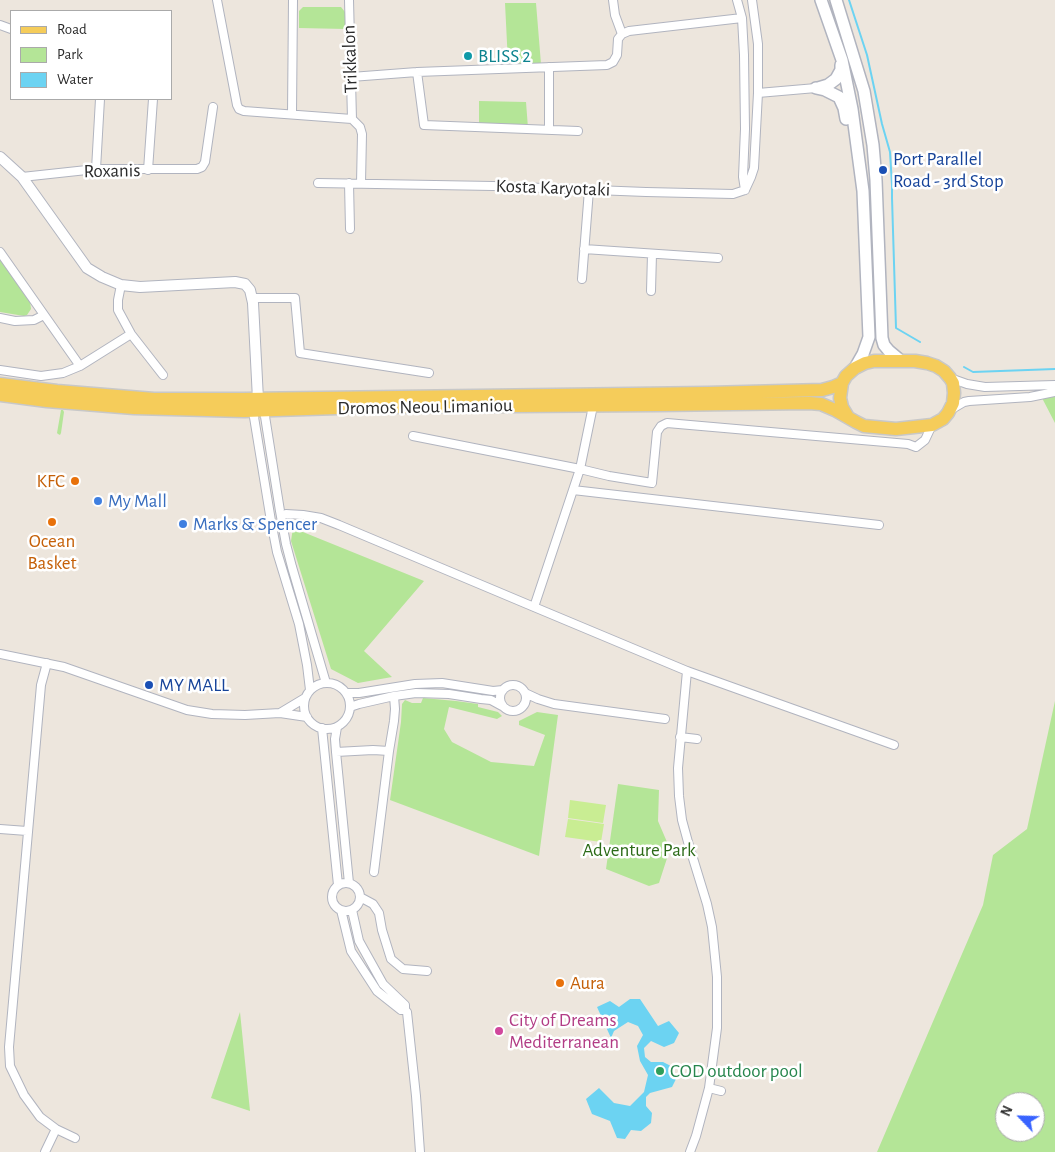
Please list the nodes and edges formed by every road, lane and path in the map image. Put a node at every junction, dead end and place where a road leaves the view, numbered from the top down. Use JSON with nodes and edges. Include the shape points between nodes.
{"nodes":[{"id":1,"x":217,"y":0,"type":"edge"},
{"id":2,"x":294,"y":0,"type":"edge"},
{"id":3,"x":349,"y":0,"type":"edge"},
{"id":4,"x":613,"y":0,"type":"edge"},
{"id":5,"x":737,"y":0,"type":"edge"},
{"id":6,"x":752,"y":0,"type":"edge"},
{"id":7,"x":821,"y":0,"type":"edge"},
{"id":8,"x":836,"y":0,"type":"edge"},
{"id":9,"x":742,"y":18,"type":"junction"},
{"id":10,"x":622,"y":34,"type":"junction"},
{"id":11,"x":842,"y":60,"type":"junction"},
{"id":12,"x":549,"y":67,"type":"junction"},
{"id":13,"x":417,"y":72,"type":"junction"},
{"id":14,"x":351,"y":77,"type":"junction"},
{"id":15,"x":816,"y":88,"type":"junction"},
{"id":16,"x":758,"y":92,"type":"junction"},
{"id":17,"x":100,"y":100,"type":"edge"},
{"id":18,"x":153,"y":100,"type":"edge"},
{"id":19,"x":213,"y":107,"type":"dead end"},
{"id":20,"x":292,"y":114,"type":"junction"},
{"id":21,"x":352,"y":119,"type":"junction"},
{"id":22,"x":549,"y":130,"type":"junction"},
{"id":23,"x":578,"y":131,"type":"dead end"},
{"id":24,"x":0,"y":157,"type":"edge"},
{"id":25,"x":96,"y":169,"type":"junction"},
{"id":26,"x":148,"y":170,"type":"junction"},
{"id":27,"x":22,"y":177,"type":"junction"},
{"id":28,"x":318,"y":183,"type":"dead end"},
{"id":29,"x":349,"y":183,"type":"junction"},
{"id":30,"x":361,"y":184,"type":"junction"},
{"id":31,"x":589,"y":190,"type":"junction"},
{"id":32,"x":744,"y":190,"type":"junction"},
{"id":33,"x":864,"y":192,"type":"junction"},
{"id":34,"x":350,"y":229,"type":"dead end"},
{"id":35,"x":584,"y":249,"type":"junction"},
{"id":36,"x":0,"y":252,"type":"edge"},
{"id":37,"x":652,"y":254,"type":"junction"},
{"id":38,"x":718,"y":258,"type":"dead end"},
{"id":39,"x":582,"y":279,"type":"dead end"},
{"id":40,"x":121,"y":285,"type":"junction"},
{"id":41,"x":651,"y":291,"type":"dead end"},
{"id":42,"x":252,"y":298,"type":"junction"},
{"id":43,"x":44,"y":315,"type":"junction"},
{"id":44,"x":0,"y":318,"type":"edge"},
{"id":45,"x":131,"y":334,"type":"junction"},
{"id":46,"x":901,"y":360,"type":"junction"},
{"id":47,"x":80,"y":366,"type":"junction"},
{"id":48,"x":855,"y":368,"type":"junction"},
{"id":49,"x":0,"y":370,"type":"edge"},
{"id":50,"x":429,"y":373,"type":"dead end"},
{"id":51,"x":163,"y":375,"type":"dead end"},
{"id":52,"x":950,"y":378,"type":"junction"},
{"id":53,"x":842,"y":383,"type":"junction"},
{"id":54,"x":0,"y":384,"type":"edge"},
{"id":55,"x":1055,"y":385,"type":"edge"},
{"id":56,"x":1055,"y":392,"type":"edge"},
{"id":57,"x":0,"y":395,"type":"edge"},
{"id":58,"x":258,"y":399,"type":"junction"},
{"id":59,"x":593,"y":406,"type":"junction"},
{"id":60,"x":950,"y":410,"type":"junction"},
{"id":61,"x":259,"y":411,"type":"junction"},
{"id":62,"x":848,"y":417,"type":"junction"},
{"id":63,"x":932,"y":425,"type":"junction"},
{"id":64,"x":896,"y":429,"type":"junction"},
{"id":65,"x":413,"y":436,"type":"dead end"},
{"id":66,"x":912,"y":446,"type":"junction"},
{"id":67,"x":580,"y":469,"type":"junction"},
{"id":68,"x":573,"y":490,"type":"junction"},
{"id":69,"x":281,"y":516,"type":"junction"},
{"id":70,"x":879,"y":525,"type":"dead end"},
{"id":71,"x":534,"y":608,"type":"junction"},
{"id":72,"x":0,"y":654,"type":"edge"},
{"id":73,"x":47,"y":663,"type":"junction"},
{"id":74,"x":688,"y":670,"type":"junction"},
{"id":75,"x":326,"y":683,"type":"junction"},
{"id":76,"x":310,"y":690,"type":"junction"},
{"id":77,"x":503,"y":690,"type":"junction"},
{"id":78,"x":347,"y":693,"type":"junction"},
{"id":79,"x":526,"y":693,"type":"junction"},
{"id":80,"x":394,"y":696,"type":"junction"},
{"id":81,"x":305,"y":698,"type":"junction"},
{"id":82,"x":554,"y":704,"type":"junction"},
{"id":83,"x":502,"y":706,"type":"junction"},
{"id":84,"x":524,"y":706,"type":"junction"},
{"id":85,"x":350,"y":707,"type":"junction"},
{"id":86,"x":280,"y":713,"type":"junction"},
{"id":87,"x":307,"y":717,"type":"junction"},
{"id":88,"x":665,"y":719,"type":"dead end"},
{"id":89,"x":337,"y":727,"type":"junction"},
{"id":90,"x":322,"y":728,"type":"junction"},
{"id":91,"x":680,"y":737,"type":"junction"},
{"id":92,"x":697,"y":739,"type":"dead end"},
{"id":93,"x":894,"y":745,"type":"dead end"},
{"id":94,"x":389,"y":751,"type":"junction"},
{"id":95,"x":336,"y":752,"type":"junction"},
{"id":96,"x":0,"y":829,"type":"edge"},
{"id":97,"x":27,"y":831,"type":"junction"},
{"id":98,"x":374,"y":872,"type":"dead end"},
{"id":99,"x":349,"y":883,"type":"junction"},
{"id":100,"x":338,"y":885,"type":"junction"},
{"id":101,"x":360,"y":897,"type":"junction"},
{"id":102,"x":341,"y":910,"type":"junction"},
{"id":103,"x":352,"y":910,"type":"junction"},
{"id":104,"x":427,"y":971,"type":"dead end"},
{"id":105,"x":405,"y":1010,"type":"junction"},
{"id":106,"x":709,"y":1088,"type":"junction"},
{"id":107,"x":721,"y":1091,"type":"dead end"},
{"id":108,"x":56,"y":1130,"type":"junction"},
{"id":109,"x":75,"y":1138,"type":"dead end"},
{"id":110,"x":45,"y":1152,"type":"edge"},
{"id":111,"x":420,"y":1152,"type":"edge"},
{"id":112,"x":690,"y":1152,"type":"edge"}],
"edges":[{"from":1,"to":20,"type":"street","via":[[239,109]]},
{"from":2,"to":20,"type":"street"},
{"from":3,"to":14,"type":"street","name":"Trikkalon"},
{"from":4,"to":10,"type":"street"},
{"from":5,"to":9,"type":"street"},
{"from":6,"to":16,"type":"street","via":[[758,44]]},
{"from":7,"to":11,"type":"main road"},
{"from":8,"to":46,"type":"main road","via":[[864,91],[873,145],[882,338],[889,351]]},
{"from":9,"to":10,"type":"street"},
{"from":9,"to":32,"type":"street"},
{"from":10,"to":12,"type":"street","via":[[614,62]]},
{"from":11,"to":15,"type":"main road","via":[[836,79]]},
{"from":11,"to":33,"type":"main road"},
{"from":12,"to":13,"type":"street"},
{"from":12,"to":22,"type":"street"},
{"from":13,"to":14,"type":"street"},
{"from":13,"to":22,"type":"street","via":[[424,124]]},
{"from":14,"to":21,"type":"street","name":"Trikkalon"},
{"from":15,"to":16,"type":"street"},
{"from":15,"to":33,"type":"main road","via":[[839,97]]},
{"from":16,"to":32,"type":"street","via":[[754,168]]},
{"from":17,"to":25,"type":"street"},
{"from":18,"to":26,"type":"street"},
{"from":19,"to":26,"type":"street","name":"Roxanis","via":[[202,167]]},
{"from":20,"to":21,"type":"street"},
{"from":21,"to":30,"type":"street","via":[[362,134]]},
{"from":22,"to":23,"type":"street"},
{"from":24,"to":27,"type":"street"},
{"from":25,"to":26,"type":"street","name":"Roxanis"},
{"from":25,"to":27,"type":"street","name":"Roxanis"},
{"from":27,"to":40,"type":"street","via":[[87,268]]},
{"from":28,"to":29,"type":"street","name":"Kosta Karyotaki"},
{"from":29,"to":30,"type":"street","name":"Kosta Karyotaki"},
{"from":29,"to":34,"type":"street"},
{"from":30,"to":31,"type":"street","name":"Kosta Karyotaki"},
{"from":31,"to":32,"type":"street","name":"Kosta Karyotaki","via":[[733,194]]},
{"from":31,"to":35,"type":"street"},
{"from":33,"to":48,"type":"main road","via":[[869,337]]},
{"from":35,"to":37,"type":"street"},
{"from":35,"to":39,"type":"street"},
{"from":36,"to":43,"type":"street"},
{"from":37,"to":38,"type":"street"},
{"from":37,"to":41,"type":"street"},
{"from":40,"to":42,"type":"street","via":[[235,282],[245,284]]},
{"from":40,"to":45,"type":"street","via":[[118,310]]},
{"from":42,"to":50,"type":"street","via":[[295,298],[300,353]]},
{"from":42,"to":58,"type":"street"},
{"from":43,"to":44,"type":"street","via":[[34,320]]},
{"from":43,"to":47,"type":"street"},
{"from":45,"to":47,"type":"street"},
{"from":45,"to":51,"type":"street"},
{"from":46,"to":48,"type":"main road","via":[[874,361]]},
{"from":46,"to":52,"type":"main road","via":[[936,366]]},
{"from":47,"to":49,"type":"street","via":[[41,376]]},
{"from":48,"to":53,"type":"main road"},
{"from":52,"to":55,"type":"street","via":[[985,387]]},
{"from":52,"to":60,"type":"main road","via":[[954,393]]},
{"from":53,"to":58,"type":"main road","name":"Dromos Neou Limaniou","via":[[822,390]]},
{"from":53,"to":62,"type":"main road","via":[[840,398]]},
{"from":54,"to":58,"type":"main road","name":"Dromos Neou Limaniou","via":[[154,399]]},
{"from":56,"to":60,"type":"street","via":[[964,402]]},
{"from":57,"to":61,"type":"main road","name":"Dromos Neou Limaniou","via":[[134,408]]},
{"from":58,"to":61,"type":"street"},
{"from":59,"to":61,"type":"main road","name":"Dromos Neou Limaniou"},
{"from":59,"to":62,"type":"main road","name":"Dromos Neou Limaniou","via":[[809,403],[821,404]]},
{"from":59,"to":67,"type":"street"},
{"from":60,"to":63,"type":"main road"},
{"from":61,"to":69,"type":"street"},
{"from":61,"to":76,"type":"street","via":[[274,536],[299,624]]},
{"from":62,"to":64,"type":"main road","via":[[864,426]]},
{"from":63,"to":64,"type":"main road"},
{"from":63,"to":66,"type":"street","via":[[925,440]]},
{"from":64,"to":66,"type":"street"},
{"from":65,"to":67,"type":"street"},
{"from":66,"to":67,"type":"street","via":[[667,424],[657,432],[652,482]]},
{"from":67,"to":68,"type":"street"},
{"from":68,"to":70,"type":"street"},
{"from":68,"to":71,"type":"street"},
{"from":69,"to":71,"type":"street","via":[[321,518]]},
{"from":69,"to":75,"type":"street"},
{"from":71,"to":74,"type":"street"},
{"from":72,"to":73,"type":"street"},
{"from":73,"to":86,"type":"street","via":[[187,710],[229,715]]},
{"from":73,"to":97,"type":"street","via":[[40,685]]},
{"from":74,"to":91,"type":"street"},
{"from":74,"to":93,"type":"street"},
{"from":75,"to":76,"type":"street"},
{"from":75,"to":78,"type":"street","via":[[340,686]]},
{"from":76,"to":81,"type":"street"},
{"from":77,"to":78,"type":"street","via":[[415,684]]},
{"from":77,"to":79,"type":"street","via":[[515,685]]},
{"from":77,"to":83,"type":"street","via":[[500,695]]},
{"from":78,"to":85,"type":"street"},
{"from":79,"to":82,"type":"street"},
{"from":79,"to":84,"type":"street"},
{"from":80,"to":83,"type":"street","via":[[449,694],[491,700]]},
{"from":80,"to":85,"type":"street"},
{"from":80,"to":94,"type":"street"},
{"from":81,"to":86,"type":"street"},
{"from":81,"to":87,"type":"street"},
{"from":82,"to":84,"type":"street"},
{"from":82,"to":88,"type":"street"},
{"from":83,"to":84,"type":"street","via":[[518,711]]},
{"from":85,"to":89,"type":"street","via":[[347,717]]},
{"from":86,"to":87,"type":"street"},
{"from":87,"to":90,"type":"street"},
{"from":89,"to":90,"type":"street"},
{"from":89,"to":95,"type":"street"},
{"from":90,"to":100,"type":"street"},
{"from":91,"to":92,"type":"street"},
{"from":91,"to":106,"type":"street","via":[[681,812],[709,912],[717,977],[717,1028]]},
{"from":94,"to":95,"type":"street"},
{"from":94,"to":98,"type":"street"},
{"from":95,"to":99,"type":"street"},
{"from":96,"to":97,"type":"street"},
{"from":97,"to":108,"type":"street","via":[[10,1066],[24,1096],[40,1117]]},
{"from":99,"to":100,"type":"street"},
{"from":99,"to":101,"type":"street","via":[[355,886]]},
{"from":100,"to":102,"type":"street","via":[[332,898]]},
{"from":101,"to":103,"type":"street"},
{"from":101,"to":104,"type":"street","via":[[373,904],[379,913],[390,959],[403,969]]},
{"from":102,"to":103,"type":"street"},
{"from":102,"to":105,"type":"street","via":[[351,951],[378,992]]},
{"from":103,"to":105,"type":"street","via":[[359,941],[383,984],[405,1005]]},
{"from":105,"to":111,"type":"street"},
{"from":106,"to":107,"type":"street"},
{"from":106,"to":112,"type":"street"},
{"from":108,"to":109,"type":"street"},
{"from":108,"to":110,"type":"street"}]}
